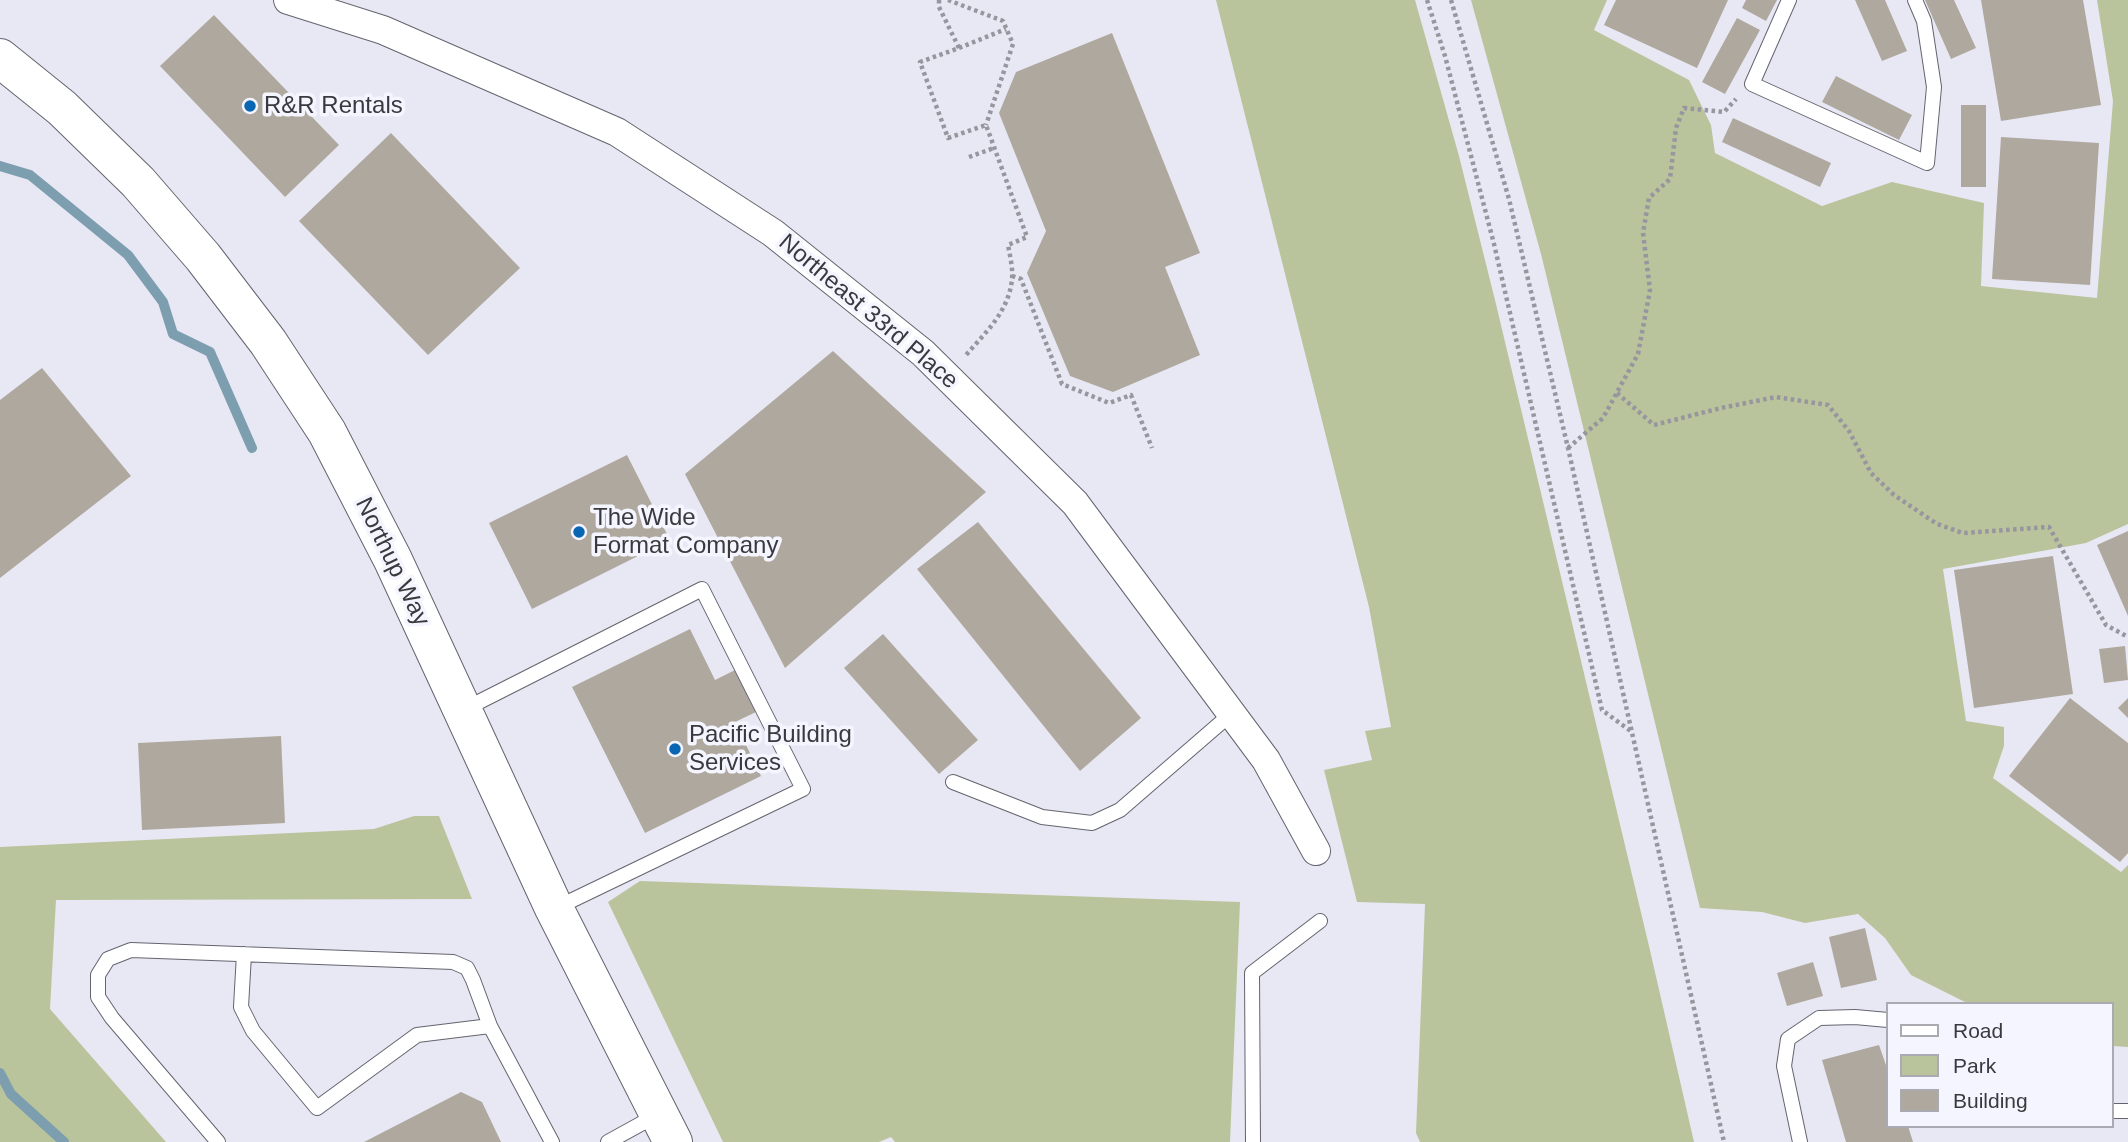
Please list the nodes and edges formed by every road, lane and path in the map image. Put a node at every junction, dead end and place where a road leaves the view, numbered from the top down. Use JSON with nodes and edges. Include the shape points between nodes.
{"nodes":[{"id":1,"x":288,"y":0,"type":"edge"},
{"id":2,"x":939,"y":0,"type":"edge"},
{"id":3,"x":948,"y":0,"type":"edge"},
{"id":4,"x":1427,"y":0,"type":"edge"},
{"id":5,"x":1451,"y":0,"type":"edge"},
{"id":6,"x":1789,"y":0,"type":"edge"},
{"id":7,"x":1915,"y":0,"type":"edge"},
{"id":8,"x":1006,"y":29,"type":"junction"},
{"id":9,"x":959,"y":48,"type":"junction"},
{"id":10,"x":0,"y":58,"type":"edge"},
{"id":11,"x":1752,"y":84,"type":"junction"},
{"id":12,"x":986,"y":125,"type":"junction"},
{"id":13,"x":994,"y":148,"type":"junction"},
{"id":14,"x":969,"y":157,"type":"dead end"},
{"id":15,"x":1012,"y":276,"type":"junction"},
{"id":16,"x":965,"y":355,"type":"dead end"},
{"id":17,"x":1617,"y":393,"type":"junction"},
{"id":18,"x":1152,"y":448,"type":"dead end"},
{"id":19,"x":1567,"y":448,"type":"junction"},
{"id":20,"x":2128,"y":637,"type":"edge"},
{"id":21,"x":461,"y":710,"type":"junction"},
{"id":22,"x":1232,"y":713,"type":"junction"},
{"id":23,"x":1632,"y":732,"type":"junction"},
{"id":24,"x":953,"y":782,"type":"dead end"},
{"id":25,"x":1317,"y":851,"type":"dead end"},
{"id":26,"x":554,"y":908,"type":"junction"},
{"id":27,"x":1320,"y":921,"type":"dead end"},
{"id":28,"x":244,"y":954,"type":"junction"},
{"id":29,"x":1886,"y":1020,"type":"edge"},
{"id":30,"x":490,"y":1026,"type":"junction"},
{"id":31,"x":666,"y":1128,"type":"edge"},
{"id":32,"x":218,"y":1142,"type":"edge"},
{"id":33,"x":552,"y":1142,"type":"edge"},
{"id":34,"x":608,"y":1142,"type":"edge"},
{"id":35,"x":1253,"y":1142,"type":"edge"},
{"id":36,"x":1724,"y":1142,"type":"edge"},
{"id":37,"x":1800,"y":1142,"type":"edge"}],
"edges":[{"from":1,"to":22,"type":"street","name":"Northeast 33rd Place","via":[[350,14],[617,132],[773,233],[923,353],[1075,503]]},
{"from":2,"to":9,"type":"path"},
{"from":3,"to":8,"type":"path","via":[[1003,21]]},
{"from":4,"to":23,"type":"path","via":[[1494,244],[1602,710]]},
{"from":5,"to":19,"type":"path","via":[[1509,199]]},
{"from":6,"to":11,"type":"lane"},
{"from":7,"to":11,"type":"lane","via":[[1924,22],[1934,87],[1927,163]]},
{"from":8,"to":9,"type":"path"},
{"from":8,"to":12,"type":"path","via":[[1013,44]]},
{"from":9,"to":12,"type":"path","via":[[920,62],[948,138]]},
{"from":10,"to":21,"type":"main road","name":"Northup Way","via":[[62,108],[138,182],[268,342],[327,432],[393,560]]},
{"from":11,"to":17,"type":"path","via":[[1724,112],[1684,108],[1676,128],[1671,179],[1649,198],[1643,233],[1650,290],[1639,354]]},
{"from":12,"to":13,"type":"path"},
{"from":13,"to":14,"type":"path"},
{"from":13,"to":15,"type":"path","via":[[1027,237],[1008,245]]},
{"from":15,"to":16,"type":"path","via":[[1009,298],[996,320]]},
{"from":15,"to":18,"type":"path","via":[[1021,279],[1062,384],[1109,403],[1131,395]]},
{"from":17,"to":19,"type":"path","via":[[1603,418]]},
{"from":17,"to":20,"type":"path","via":[[1654,425],[1776,397],[1828,405],[1849,430],[1871,473],[1937,524],[1963,533],[2049,527],[2106,625]]},
{"from":19,"to":23,"type":"path"},
{"from":21,"to":26,"type":"main road","name":"Northup Way"},
{"from":21,"to":26,"type":"lane","via":[[702,589],[803,789]]},
{"from":22,"to":24,"type":"lane","via":[[1120,810],[1092,823],[1042,817]]},
{"from":22,"to":25,"type":"street","name":"Northeast 33rd Place","via":[[1266,760]]},
{"from":23,"to":36,"type":"path"},
{"from":26,"to":31,"type":"main road","name":"Northup Way"},
{"from":27,"to":35,"type":"lane","via":[[1252,973]]},
{"from":28,"to":30,"type":"lane","via":[[453,962],[467,968]]},
{"from":28,"to":30,"type":"lane","via":[[241,1007],[253,1031],[317,1108],[417,1035]]},
{"from":28,"to":32,"type":"lane","via":[[131,950],[107,959],[98,975],[98,997],[112,1018]]},
{"from":29,"to":37,"type":"lane","via":[[1819,1018],[1788,1039],[1784,1066]]},
{"from":30,"to":33,"type":"lane"},
{"from":31,"to":34,"type":"lane"}]}
